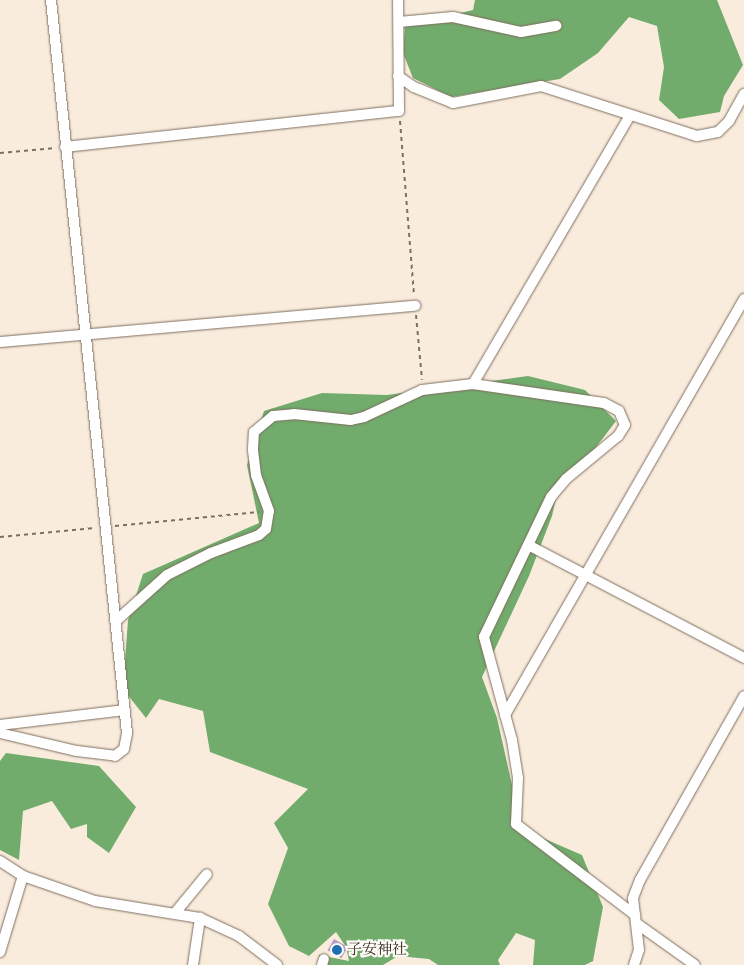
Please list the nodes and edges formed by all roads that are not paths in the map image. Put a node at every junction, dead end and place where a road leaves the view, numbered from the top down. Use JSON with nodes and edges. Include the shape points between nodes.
{"nodes":[{"id":1,"x":50,"y":0,"type":"edge"},
{"id":2,"x":398,"y":0,"type":"edge"},
{"id":3,"x":399,"y":22,"type":"junction"},
{"id":4,"x":556,"y":26,"type":"dead end"},
{"id":5,"x":398,"y":76,"type":"junction"},
{"id":6,"x":744,"y":94,"type":"edge"},
{"id":7,"x":630,"y":115,"type":"junction"},
{"id":8,"x":65,"y":147,"type":"junction"},
{"id":9,"x":744,"y":299,"type":"edge"},
{"id":10,"x":415,"y":306,"type":"road end"},
{"id":11,"x":85,"y":335,"type":"junction"},
{"id":12,"x":0,"y":342,"type":"edge"},
{"id":13,"x":473,"y":384,"type":"junction"},
{"id":14,"x":530,"y":546,"type":"junction"},
{"id":15,"x":586,"y":575,"type":"junction"},
{"id":16,"x":117,"y":620,"type":"junction"},
{"id":17,"x":744,"y":658,"type":"edge"},
{"id":18,"x":744,"y":696,"type":"edge"},
{"id":19,"x":125,"y":710,"type":"junction"},
{"id":20,"x":505,"y":715,"type":"junction"},
{"id":21,"x":0,"y":725,"type":"edge"},
{"id":22,"x":0,"y":732,"type":"edge"},
{"id":23,"x":0,"y":861,"type":"edge"},
{"id":24,"x":207,"y":874,"type":"dead end"},
{"id":25,"x":23,"y":876,"type":"junction"},
{"id":26,"x":175,"y":913,"type":"junction"},
{"id":27,"x":200,"y":918,"type":"junction"},
{"id":28,"x":635,"y":919,"type":"junction"},
{"id":29,"x":0,"y":952,"type":"edge"},
{"id":30,"x":193,"y":965,"type":"edge"},
{"id":31,"x":277,"y":965,"type":"edge"},
{"id":32,"x":634,"y":965,"type":"edge"},
{"id":33,"x":696,"y":965,"type":"edge"}],
"edges":[{"from":1,"to":8,"type":"street"},
{"from":2,"to":3,"type":"street"},
{"from":3,"to":4,"type":"street","via":[[454,17],[521,32]]},
{"from":3,"to":5,"type":"street"},
{"from":5,"to":7,"type":"street","via":[[414,87],[453,103],[532,85]]},
{"from":5,"to":8,"type":"street","via":[[399,111]]},
{"from":6,"to":7,"type":"street","via":[[729,121],[718,132],[705,136],[675,131]]},
{"from":7,"to":13,"type":"street"},
{"from":8,"to":11,"type":"street"},
{"from":9,"to":15,"type":"street"},
{"from":10,"to":11,"type":"street"},
{"from":11,"to":12,"type":"street"},
{"from":11,"to":16,"type":"street"},
{"from":13,"to":14,"type":"street","via":[[604,403],[624,418],[625,425],[618,436],[566,479],[551,497]]},
{"from":13,"to":16,"type":"street","via":[[422,390],[350,420],[294,414],[273,416],[262,423],[254,432],[253,448],[256,475],[269,511],[266,528],[259,535],[211,553],[167,575]]},
{"from":14,"to":15,"type":"street"},
{"from":14,"to":20,"type":"street","via":[[484,636]]},
{"from":15,"to":17,"type":"street"},
{"from":15,"to":20,"type":"street"},
{"from":16,"to":19,"type":"street"},
{"from":18,"to":28,"type":"street","via":[[640,880],[632,898]]},
{"from":19,"to":21,"type":"street"},
{"from":19,"to":22,"type":"street","via":[[124,749],[115,756],[77,751]]},
{"from":20,"to":28,"type":"street","via":[[518,778],[516,824]]},
{"from":23,"to":25,"type":"street"},
{"from":24,"to":26,"type":"street"},
{"from":25,"to":26,"type":"street","via":[[95,900]]},
{"from":25,"to":29,"type":"street"},
{"from":26,"to":27,"type":"street"},
{"from":27,"to":30,"type":"street"},
{"from":27,"to":31,"type":"street","via":[[239,936]]},
{"from":28,"to":32,"type":"street","via":[[639,950]]},
{"from":28,"to":33,"type":"street"}]}
